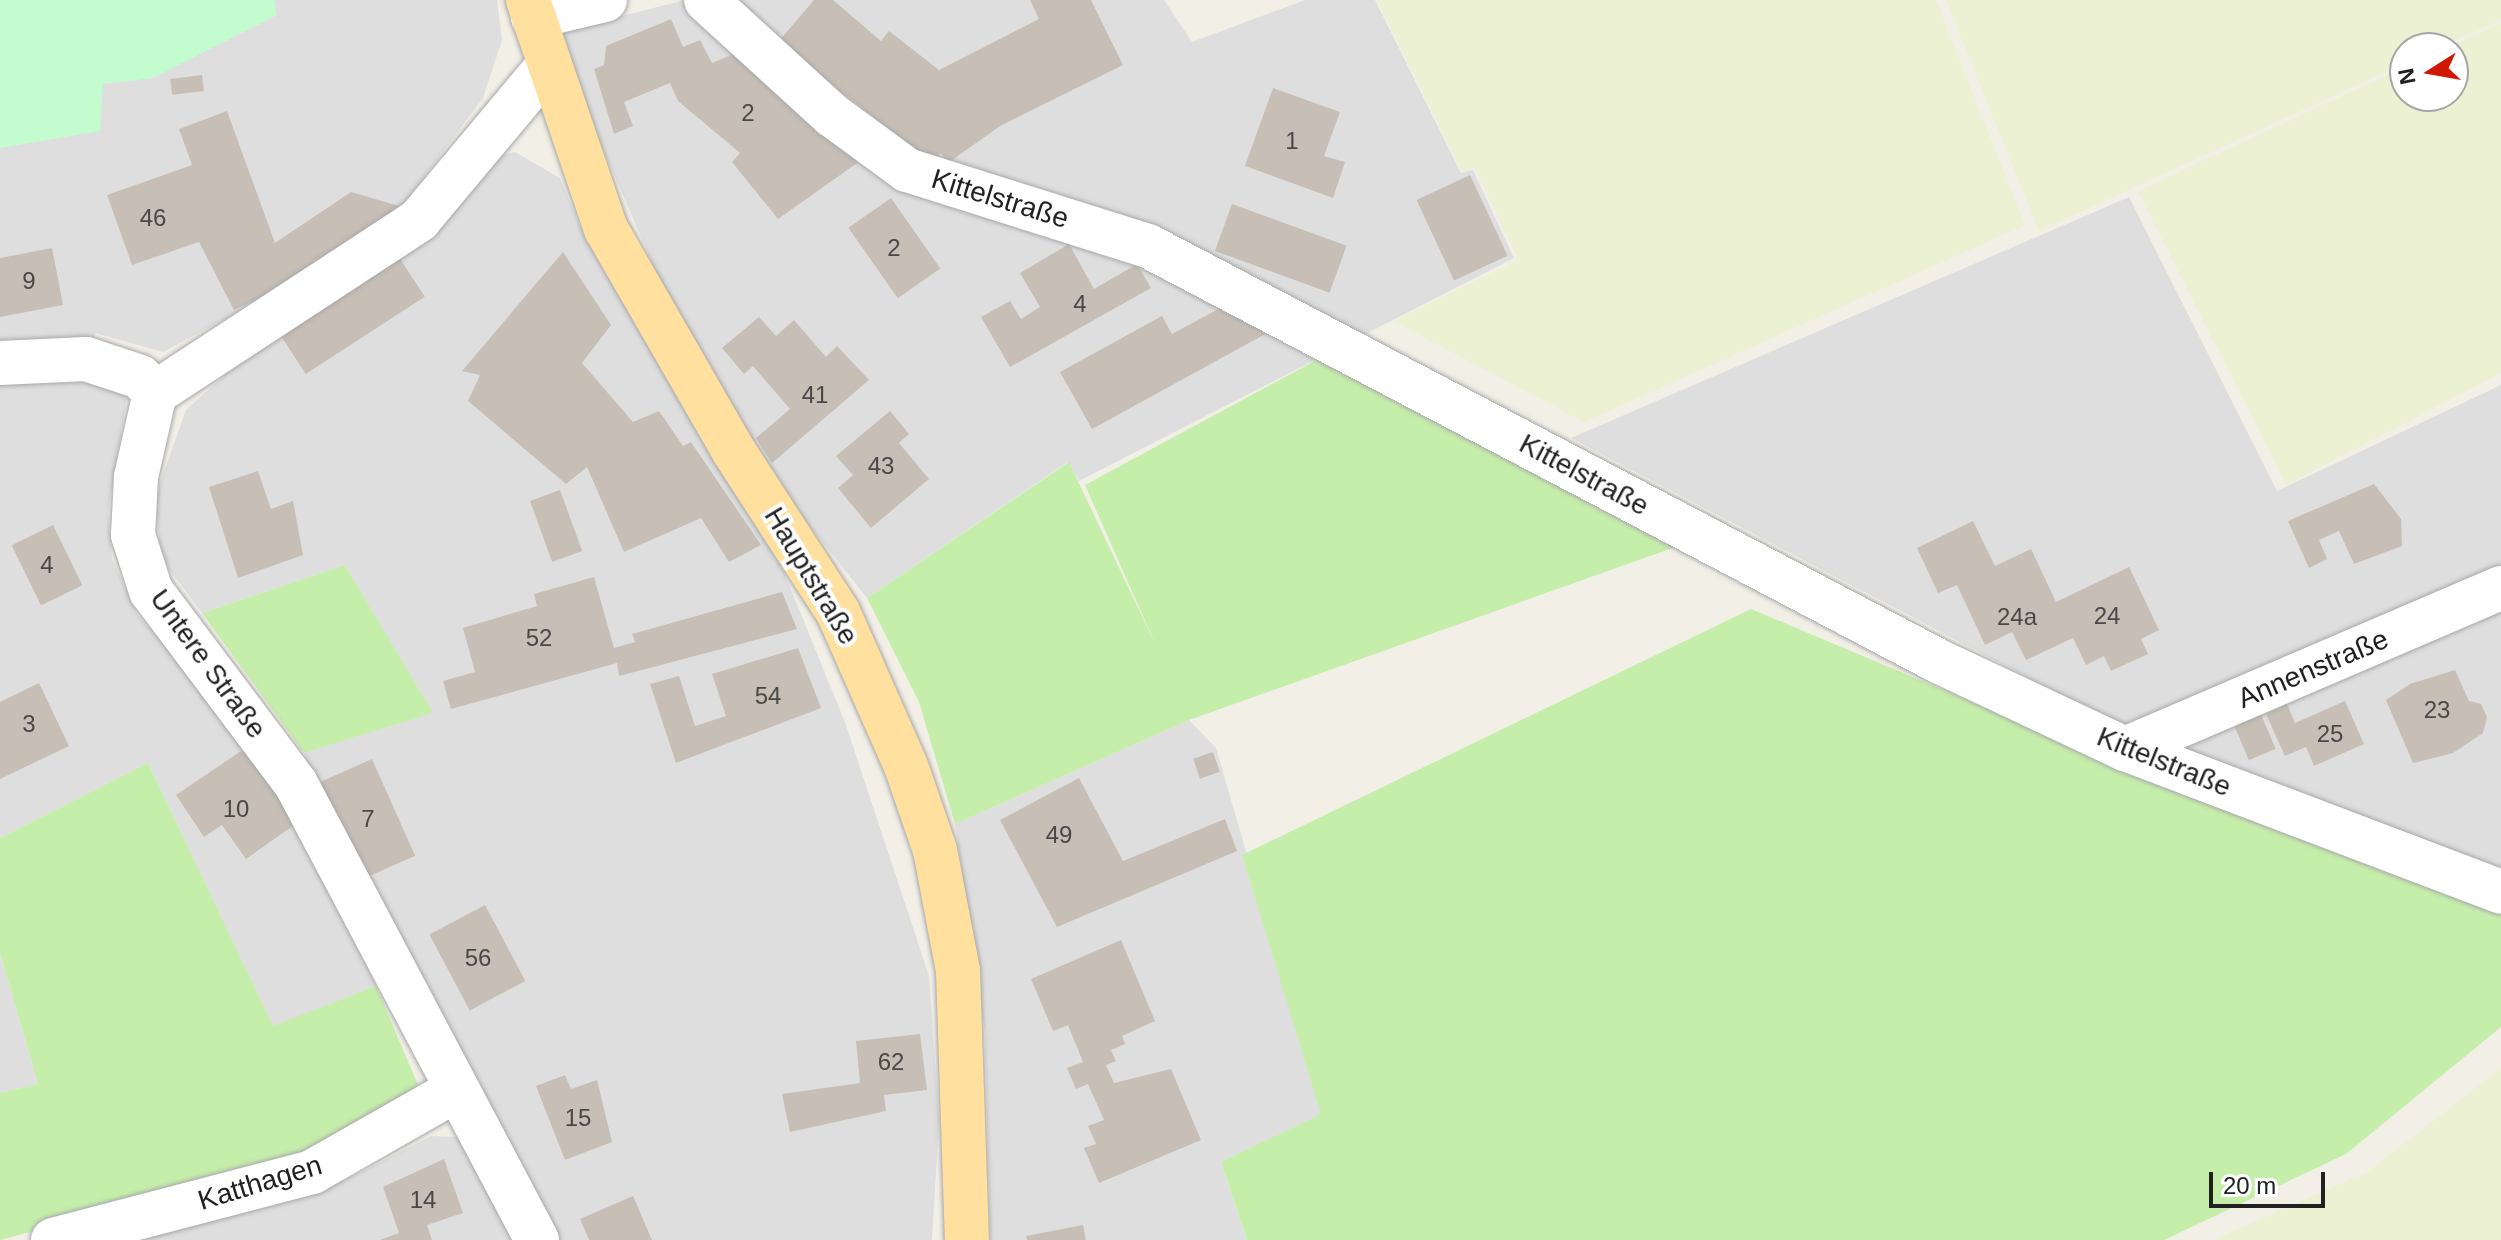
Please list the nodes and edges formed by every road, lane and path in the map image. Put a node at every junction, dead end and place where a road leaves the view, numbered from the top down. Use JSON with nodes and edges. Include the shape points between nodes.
{"nodes":[{"id":1,"x":605,"y":0,"type":"edge"},
{"id":2,"x":706,"y":0,"type":"edge"},
{"id":3,"x":530,"y":9,"type":"edge"},
{"id":4,"x":546,"y":68,"type":"junction"},
{"id":5,"x":0,"y":363,"type":"edge"},
{"id":6,"x":155,"y":393,"type":"junction"},
{"id":7,"x":2501,"y":588,"type":"edge"},
{"id":8,"x":2125,"y":749,"type":"junction"},
{"id":9,"x":2501,"y":892,"type":"edge"},
{"id":10,"x":453,"y":1092,"type":"junction"},
{"id":11,"x":53,"y":1240,"type":"edge"},
{"id":12,"x":537,"y":1240,"type":"edge"},
{"id":13,"x":967,"y":1240,"type":"edge"}],
"edges":[{"from":1,"to":3,"type":"street"},
{"from":2,"to":8,"type":"street","name":"Kittelstraße","via":[[832,115],[907,170],[1148,246],[1938,661]]},
{"from":3,"to":4,"type":"main road","name":"Hauptstraße"},
{"from":4,"to":6,"type":"street","via":[[419,220]]},
{"from":4,"to":13,"type":"main road","name":"Hauptstraße","via":[[606,229],[733,450],[838,612],[906,766],[935,850],[958,971]]},
{"from":5,"to":6,"type":"street","via":[[86,359],[140,377]]},
{"from":6,"to":10,"type":"street","name":"Untere Straße","via":[[136,477],[133,535],[151,591],[296,784]]},
{"from":7,"to":8,"type":"street","name":"Annenstraße"},
{"from":8,"to":9,"type":"street","name":"Kittelstraße"},
{"from":10,"to":11,"type":"street","name":"Katthagen","via":[[312,1172]]},
{"from":10,"to":12,"type":"street","name":"Untere Straße","via":[[506,1173]]}]}
